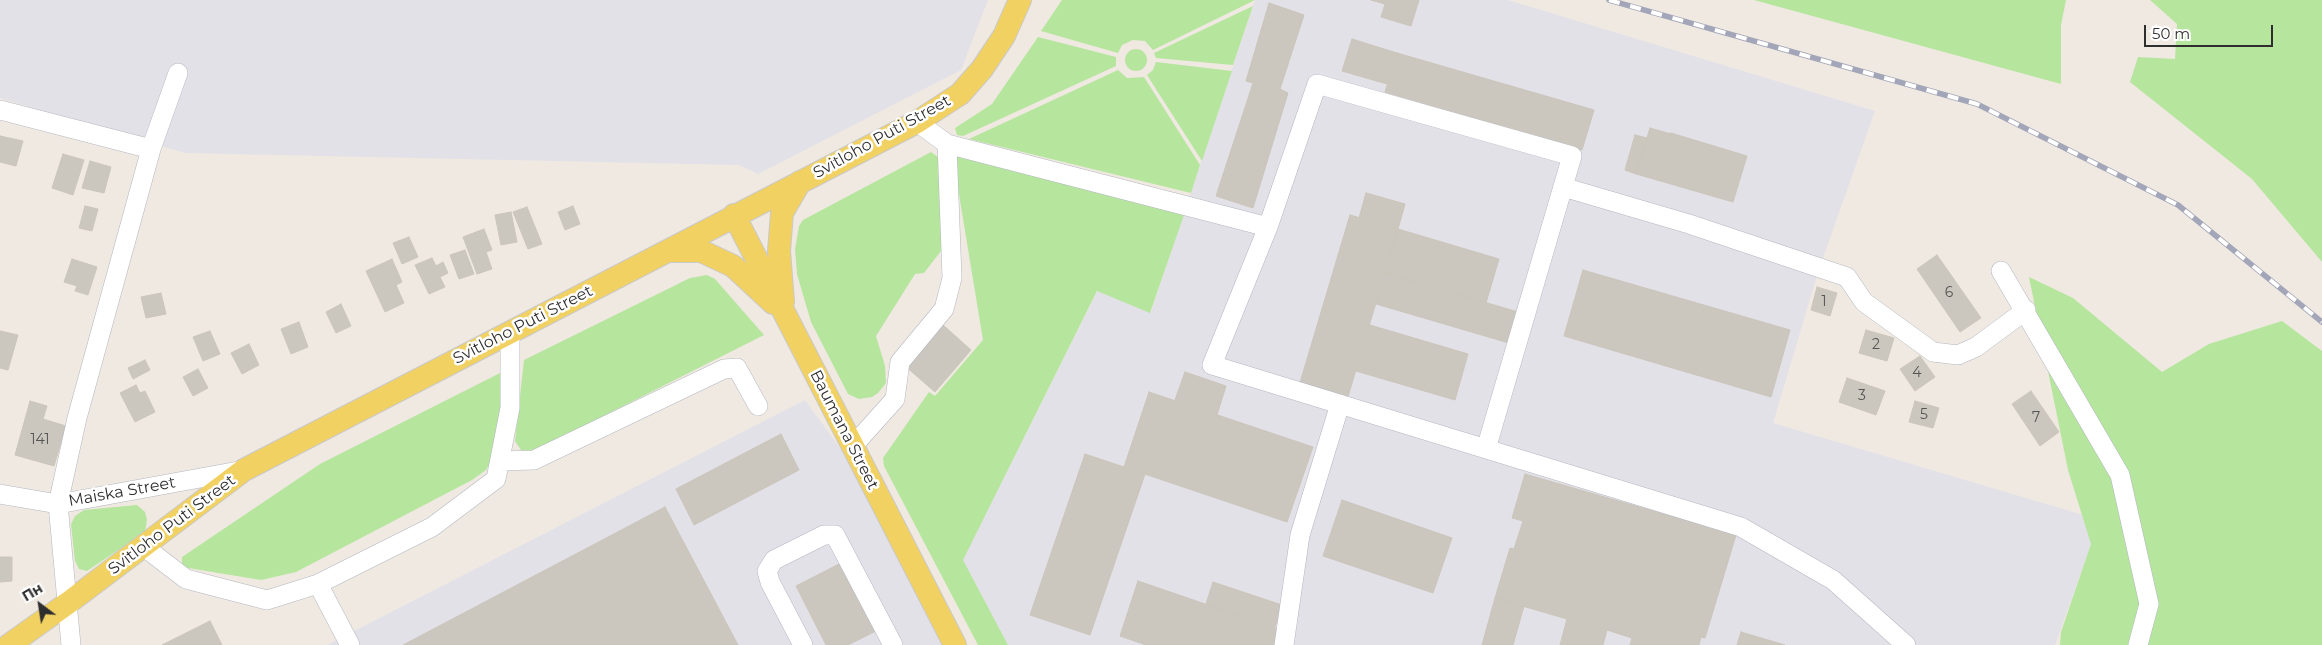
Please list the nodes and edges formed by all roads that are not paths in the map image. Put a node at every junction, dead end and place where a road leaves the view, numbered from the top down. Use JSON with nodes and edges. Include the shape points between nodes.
{"nodes":[{"id":1,"x":1020,"y":0,"type":"edge"},
{"id":2,"x":178,"y":73,"type":"dead end"},
{"id":3,"x":0,"y":110,"type":"edge"},
{"id":4,"x":917,"y":122,"type":"junction"},
{"id":5,"x":947,"y":144,"type":"junction"},
{"id":6,"x":151,"y":149,"type":"junction"},
{"id":7,"x":800,"y":182,"type":"junction"},
{"id":8,"x":1563,"y":187,"type":"junction"},
{"id":9,"x":734,"y":215,"type":"junction"},
{"id":10,"x":1268,"y":227,"type":"junction"},
{"id":11,"x":664,"y":251,"type":"junction"},
{"id":12,"x":2001,"y":271,"type":"dead end"},
{"id":13,"x":2026,"y":310,"type":"junction"},
{"id":14,"x":784,"y":313,"type":"junction"},
{"id":15,"x":510,"y":332,"type":"junction"},
{"id":16,"x":1340,"y":404,"type":"junction"},
{"id":17,"x":758,"y":406,"type":"dead end"},
{"id":18,"x":852,"y":447,"type":"junction"},
{"id":19,"x":1486,"y":449,"type":"junction"},
{"id":20,"x":500,"y":461,"type":"junction"},
{"id":21,"x":244,"y":470,"type":"junction"},
{"id":22,"x":0,"y":494,"type":"edge"},
{"id":23,"x":58,"y":504,"type":"junction"},
{"id":24,"x":143,"y":546,"type":"junction"},
{"id":25,"x":318,"y":584,"type":"junction"},
{"id":26,"x":68,"y":603,"type":"junction"},
{"id":27,"x":9,"y":645,"type":"edge"},
{"id":28,"x":71,"y":645,"type":"edge"},
{"id":29,"x":350,"y":645,"type":"edge"},
{"id":30,"x":803,"y":645,"type":"edge"},
{"id":31,"x":893,"y":645,"type":"edge"},
{"id":32,"x":955,"y":645,"type":"edge"},
{"id":33,"x":1284,"y":645,"type":"edge"},
{"id":34,"x":1906,"y":645,"type":"edge"},
{"id":35,"x":2138,"y":645,"type":"edge"}],
"edges":[{"from":1,"to":4,"type":"main road","name":"Svitloho Puti Street","via":[[1004,36],[982,69],[960,94]]},
{"from":2,"to":6,"type":"street"},
{"from":3,"to":6,"type":"street"},
{"from":4,"to":5,"type":"street"},
{"from":4,"to":7,"type":"main road","name":"Svitloho Puti Street"},
{"from":5,"to":10,"type":"street"},
{"from":5,"to":18,"type":"street","via":[[952,278],[944,308],[900,362],[895,399]]},
{"from":6,"to":23,"type":"street","via":[[77,418]]},
{"from":7,"to":9,"type":"main road","name":"Svitloho Puti Street"},
{"from":7,"to":14,"type":"main road","via":[[782,213],[779,251]]},
{"from":8,"to":10,"type":"street","via":[[1572,156],[1317,84]]},
{"from":8,"to":13,"type":"street","via":[[1689,224],[1847,277],[1864,302],[1933,352],[1958,355],[1976,347]]},
{"from":8,"to":19,"type":"street"},
{"from":9,"to":11,"type":"main road","name":"Svitloho Puti Street"},
{"from":9,"to":14,"type":"main road","name":"Baumana Street"},
{"from":10,"to":16,"type":"street","via":[[1212,365]]},
{"from":11,"to":14,"type":"main road","via":[[700,251],[733,266]]},
{"from":11,"to":15,"type":"main road","name":"Svitloho Puti Street"},
{"from":12,"to":13,"type":"street"},
{"from":13,"to":35,"type":"street","via":[[2120,475],[2149,604]]},
{"from":14,"to":18,"type":"main road","name":"Baumana Street"},
{"from":15,"to":20,"type":"street","via":[[510,408]]},
{"from":15,"to":21,"type":"main road","name":"Svitloho Puti Street"},
{"from":16,"to":19,"type":"street"},
{"from":16,"to":33,"type":"street","via":[[1300,535]]},
{"from":17,"to":20,"type":"street","via":[[737,368],[724,370],[534,460]]},
{"from":18,"to":32,"type":"main road","name":"Baumana Street"},
{"from":19,"to":34,"type":"street","via":[[1741,527],[1833,580]]},
{"from":20,"to":25,"type":"street","via":[[496,479],[432,527]]},
{"from":21,"to":23,"type":"street","name":"Maiska Street"},
{"from":21,"to":24,"type":"main road","name":"Svitloho Puti Street"},
{"from":22,"to":23,"type":"street","name":"Maiska Street"},
{"from":23,"to":26,"type":"street"},
{"from":24,"to":25,"type":"street","via":[[186,579],[267,600]]},
{"from":24,"to":26,"type":"main road","name":"Svitloho Puti Street"},
{"from":25,"to":29,"type":"street"},
{"from":26,"to":27,"type":"main road","name":"Svitloho Puti Street"},
{"from":26,"to":28,"type":"street"},
{"from":30,"to":31,"type":"street","via":[[767,571],[774,560],[824,535],[835,534]]}]}
